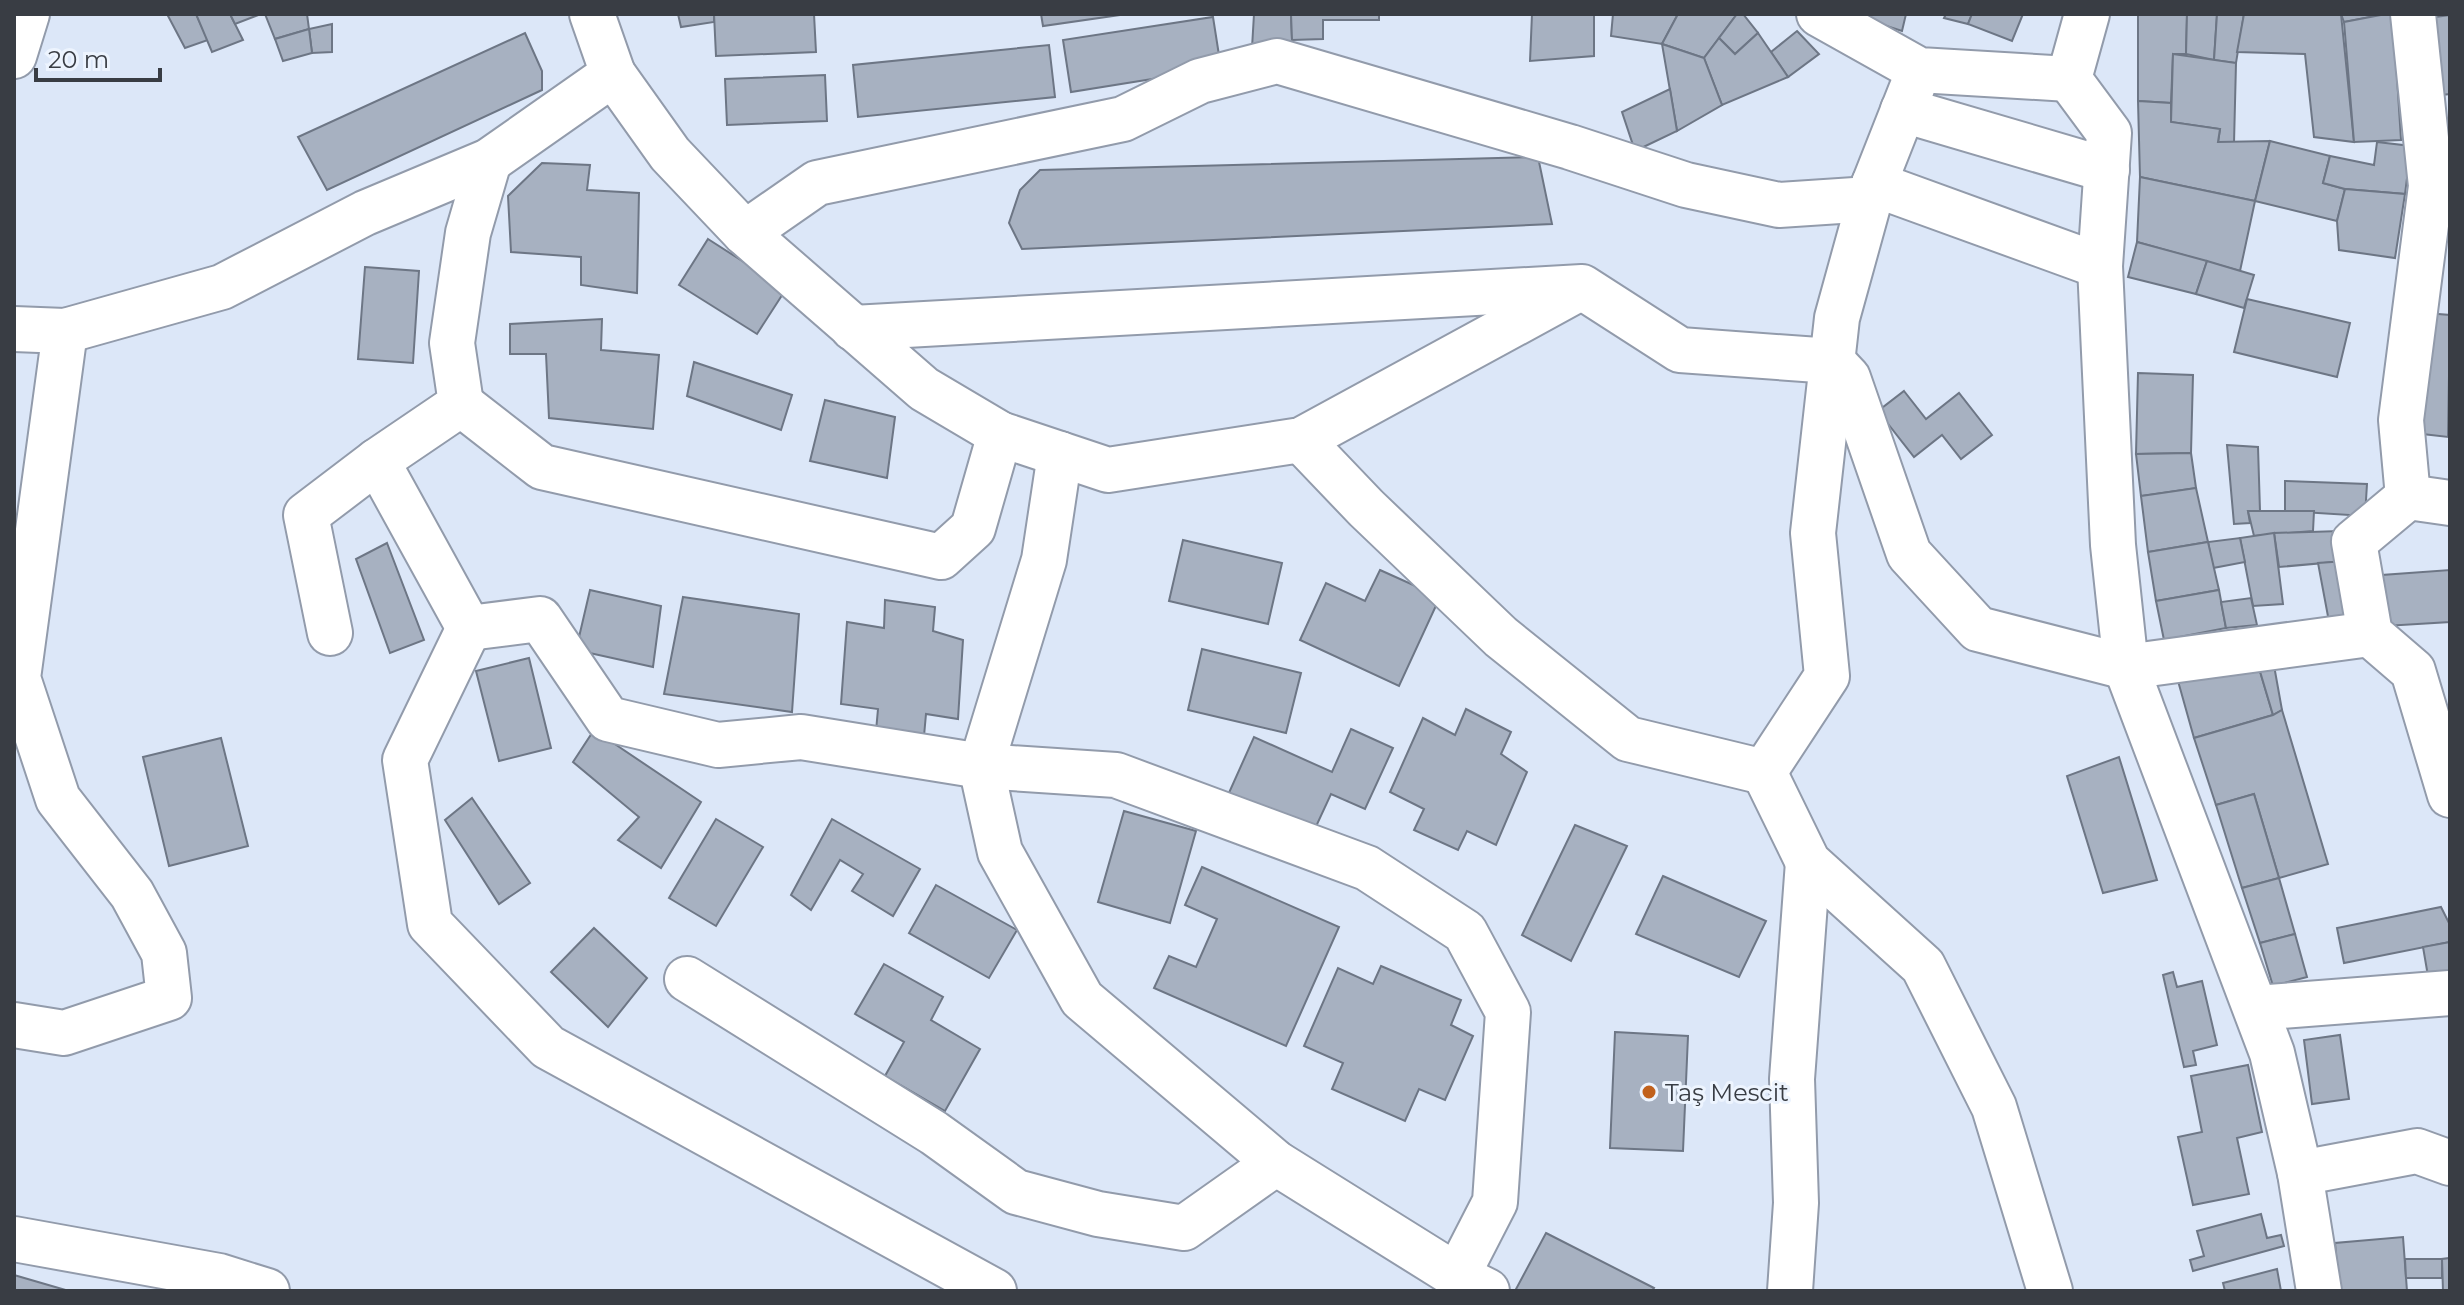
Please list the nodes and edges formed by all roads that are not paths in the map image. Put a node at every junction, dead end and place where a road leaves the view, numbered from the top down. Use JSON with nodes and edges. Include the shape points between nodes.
{"nodes":[{"id":1,"x":27,"y":14,"type":"edge"},
{"id":2,"x":592,"y":14,"type":"edge"},
{"id":3,"x":1819,"y":14,"type":"edge"},
{"id":4,"x":2087,"y":14,"type":"edge"},
{"id":5,"x":2413,"y":14,"type":"edge"},
{"id":6,"x":14,"y":56,"type":"edge"},
{"id":7,"x":1919,"y":70,"type":"junction"},
{"id":8,"x":613,"y":74,"type":"junction"},
{"id":9,"x":2069,"y":79,"type":"junction"},
{"id":10,"x":1903,"y":110,"type":"junction"},
{"id":11,"x":489,"y":161,"type":"junction"},
{"id":12,"x":2107,"y":170,"type":"junction"},
{"id":13,"x":1872,"y":191,"type":"junction"},
{"id":14,"x":745,"y":233,"type":"junction"},
{"id":15,"x":2100,"y":266,"type":"junction"},
{"id":16,"x":1582,"y":287,"type":"junction"},
{"id":17,"x":2434,"y":290,"type":"edge"},
{"id":18,"x":853,"y":328,"type":"junction"},
{"id":19,"x":14,"y":329,"type":"edge"},
{"id":20,"x":65,"y":331,"type":"junction"},
{"id":21,"x":1832,"y":361,"type":"junction"},
{"id":22,"x":461,"y":404,"type":"junction"},
{"id":23,"x":1000,"y":434,"type":"junction"},
{"id":24,"x":1301,"y":440,"type":"junction"},
{"id":25,"x":1060,"y":454,"type":"junction"},
{"id":26,"x":377,"y":461,"type":"junction"},
{"id":27,"x":2429,"y":500,"type":"edge"},
{"id":28,"x":469,"y":628,"type":"junction"},
{"id":29,"x":330,"y":633,"type":"dead end"},
{"id":30,"x":2370,"y":634,"type":"junction"},
{"id":31,"x":2126,"y":667,"type":"junction"},
{"id":32,"x":981,"y":766,"type":"junction"},
{"id":33,"x":1764,"y":772,"type":"junction"},
{"id":34,"x":2450,"y":795,"type":"edge"},
{"id":35,"x":1808,"y":862,"type":"junction"},
{"id":36,"x":687,"y":979,"type":"dead end"},
{"id":37,"x":2450,"y":993,"type":"edge"},
{"id":38,"x":2256,"y":1008,"type":"junction"},
{"id":39,"x":14,"y":1025,"type":"edge"},
{"id":40,"x":1276,"y":1163,"type":"junction"},
{"id":41,"x":2450,"y":1163,"type":"edge"},
{"id":42,"x":2300,"y":1173,"type":"junction"},
{"id":43,"x":14,"y":1239,"type":"edge"},
{"id":44,"x":1472,"y":1283,"type":"edge"},
{"id":45,"x":267,"y":1291,"type":"edge"},
{"id":46,"x":994,"y":1291,"type":"edge"},
{"id":47,"x":1790,"y":1291,"type":"edge"},
{"id":48,"x":2050,"y":1291,"type":"edge"},
{"id":49,"x":2319,"y":1291,"type":"edge"}],
"edges":[{"from":1,"to":6,"type":"street"},
{"from":2,"to":8,"type":"street"},
{"from":3,"to":7,"type":"street"},
{"from":4,"to":9,"type":"street"},
{"from":5,"to":17,"type":"street","via":[[2431,186]]},
{"from":7,"to":9,"type":"street"},
{"from":7,"to":10,"type":"street"},
{"from":8,"to":11,"type":"street"},
{"from":8,"to":14,"type":"street","via":[[670,154]]},
{"from":9,"to":12,"type":"street","via":[[2109,133]]},
{"from":10,"to":12,"type":"street"},
{"from":10,"to":13,"type":"street"},
{"from":11,"to":20,"type":"street","via":[[365,213],[222,287]]},
{"from":11,"to":22,"type":"street","via":[[468,233],[452,343]]},
{"from":12,"to":15,"type":"street"},
{"from":13,"to":14,"type":"street","via":[[1779,205],[1686,185],[1277,61],[1200,81],[1123,119],[817,183]]},
{"from":13,"to":15,"type":"street"},
{"from":13,"to":21,"type":"street","via":[[1837,318]]},
{"from":14,"to":18,"type":"street"},
{"from":15,"to":31,"type":"street","via":[[2113,545]]},
{"from":16,"to":18,"type":"street"},
{"from":16,"to":21,"type":"street","via":[[1680,350]]},
{"from":16,"to":24,"type":"street"},
{"from":17,"to":27,"type":"street","via":[[2401,420]]},
{"from":18,"to":23,"type":"street","via":[[924,389]]},
{"from":19,"to":20,"type":"street"},
{"from":20,"to":39,"type":"street","via":[[18,678],[58,799],[138,906],[164,953],[169,998],[64,1033]]},
{"from":21,"to":31,"type":"street","via":[[1848,378],[1909,554],[1978,629]]},
{"from":21,"to":33,"type":"street","via":[[1813,533],[1827,676]]},
{"from":22,"to":23,"type":"street","via":[[542,467],[941,557],[973,528]]},
{"from":22,"to":26,"type":"street"},
{"from":23,"to":25,"type":"street"},
{"from":24,"to":25,"type":"street","via":[[1108,470]]},
{"from":24,"to":33,"type":"street","via":[[1501,637],[1628,739]]},
{"from":25,"to":32,"type":"street","via":[[1044,560]]},
{"from":26,"to":28,"type":"street"},
{"from":26,"to":29,"type":"street","via":[[306,515]]},
{"from":27,"to":30,"type":"street","via":[[2354,542]]},
{"from":28,"to":32,"type":"street","via":[[540,619],[608,719],[718,745],[801,737]]},
{"from":28,"to":46,"type":"street","via":[[405,760],[430,924],[548,1047]]},
{"from":30,"to":31,"type":"street"},
{"from":30,"to":34,"type":"street","via":[[2413,671]]},
{"from":31,"to":38,"type":"street"},
{"from":32,"to":40,"type":"street","via":[[1000,852],[1082,999]]},
{"from":32,"to":44,"type":"street","via":[[1116,775],[1367,868],[1465,932],[1508,1012],[1495,1202]]},
{"from":33,"to":35,"type":"street"},
{"from":35,"to":47,"type":"street","via":[[1792,1079],[1796,1203]]},
{"from":35,"to":48,"type":"street","via":[[1923,966],[1994,1107]]},
{"from":36,"to":40,"type":"street","via":[[934,1133],[1016,1192],[1098,1214],[1184,1228]]},
{"from":37,"to":38,"type":"street"},
{"from":38,"to":42,"type":"street"},
{"from":40,"to":44,"type":"street"},
{"from":41,"to":42,"type":"street","via":[[2417,1151]]},
{"from":42,"to":49,"type":"street"},
{"from":43,"to":45,"type":"street","via":[[219,1276]]}]}
